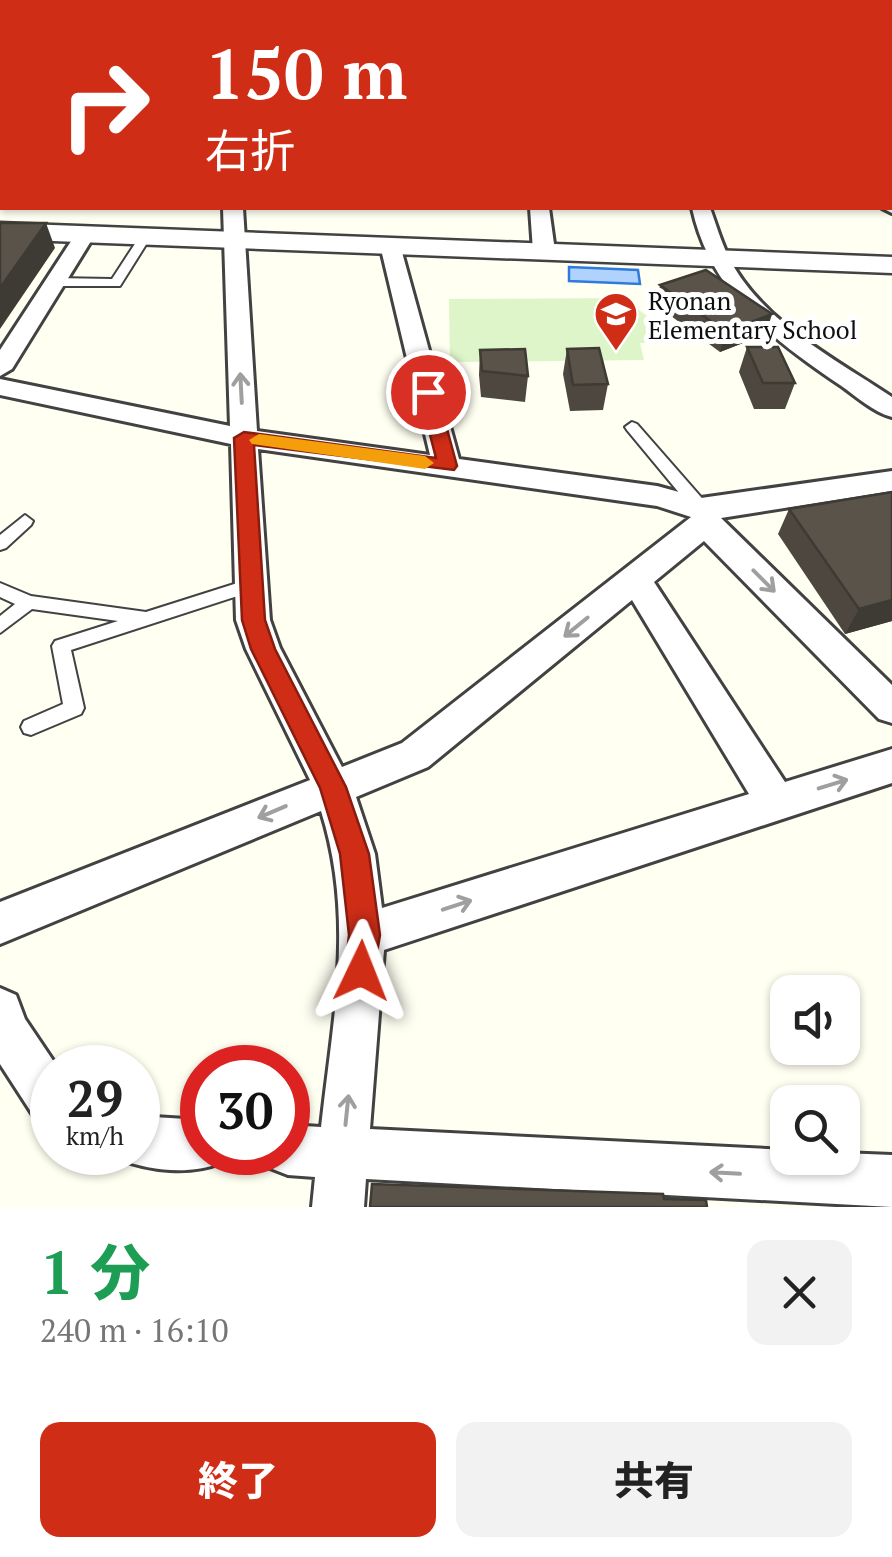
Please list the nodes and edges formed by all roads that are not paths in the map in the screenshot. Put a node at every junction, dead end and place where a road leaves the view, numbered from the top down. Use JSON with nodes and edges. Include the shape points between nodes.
{"nodes":[{"id":1,"x":55,"y":210,"type":"edge"},
{"id":2,"x":539,"y":210,"type":"edge"},
{"id":3,"x":701,"y":210,"type":"edge"},
{"id":4,"x":234,"y":223,"type":"edge"},
{"id":5,"x":0,"y":232,"type":"edge"},
{"id":6,"x":90,"y":234,"type":"junction"},
{"id":7,"x":146,"y":235,"type":"junction"},
{"id":8,"x":390,"y":245,"type":"junction"},
{"id":9,"x":544,"y":251,"type":"junction"},
{"id":10,"x":718,"y":259,"type":"junction"},
{"id":11,"x":892,"y":265,"type":"edge"},
{"id":12,"x":55,"y":282,"type":"junction"},
{"id":13,"x":0,"y":368,"type":"edge"},
{"id":14,"x":0,"y":387,"type":"edge"},
{"id":15,"x":892,"y":408,"type":"edge"},
{"id":16,"x":632,"y":427,"type":"dead end"},
{"id":17,"x":244,"y":438,"type":"junction"},
{"id":18,"x":448,"y":466,"type":"junction"},
{"id":19,"x":892,"y":481,"type":"edge"},
{"id":20,"x":703,"y":514,"type":"junction"},
{"id":21,"x":26,"y":522,"type":"dead end"},
{"id":22,"x":0,"y":544,"type":"edge"},
{"id":23,"x":636,"y":580,"type":"junction"},
{"id":24,"x":250,"y":585,"type":"junction"},
{"id":25,"x":0,"y":590,"type":"edge"},
{"id":26,"x":30,"y":602,"type":"junction"},
{"id":27,"x":148,"y":618,"type":"junction"},
{"id":28,"x":0,"y":626,"type":"edge"},
{"id":29,"x":892,"y":708,"type":"edge"},
{"id":30,"x":31,"y":726,"type":"dead end"},
{"id":31,"x":892,"y":766,"type":"edge"},
{"id":32,"x":333,"y":787,"type":"junction"},
{"id":33,"x":776,"y":802,"type":"junction"},
{"id":34,"x":0,"y":924,"type":"edge"},
{"id":35,"x":364,"y":935,"type":"junction"},
{"id":36,"x":0,"y":1011,"type":"edge"},
{"id":37,"x":30,"y":1067,"type":"edge"},
{"id":38,"x":310,"y":1152,"type":"edge"},
{"id":39,"x":343,"y":1154,"type":"junction"},
{"id":40,"x":892,"y":1181,"type":"edge"},
{"id":41,"x":338,"y":1207,"type":"edge"}],
"edges":[{"from":1,"to":6,"type":"street"},
{"from":2,"to":9,"type":"street"},
{"from":3,"to":10,"type":"street"},
{"from":4,"to":7,"type":"street"},
{"from":4,"to":8,"type":"street"},
{"from":17,"to":4,"type":"street","one_way":true},
{"from":5,"to":6,"type":"street"},
{"from":6,"to":7,"type":"street"},
{"from":6,"to":12,"type":"street"},
{"from":7,"to":12,"type":"lane","via":[[116,283]]},
{"from":8,"to":9,"type":"street"},
{"from":8,"to":18,"type":"street"},
{"from":9,"to":10,"type":"street"},
{"from":10,"to":11,"type":"street"},
{"from":10,"to":15,"type":"street","via":[[782,330]]},
{"from":12,"to":13,"type":"street"},
{"from":14,"to":17,"type":"street"},
{"from":16,"to":20,"type":"lane"},
{"from":17,"to":18,"type":"street"},
{"from":17,"to":24,"type":"street"},
{"from":18,"to":20,"type":"street","via":[[657,496]]},
{"from":19,"to":20,"type":"street"},
{"from":20,"to":23,"type":"street"},
{"from":20,"to":29,"type":"street","one_way":true},
{"from":21,"to":22,"type":"lane"},
{"from":23,"to":32,"type":"street","one_way":true,"via":[[415,756]]},
{"from":23,"to":33,"type":"street"},
{"from":24,"to":27,"type":"lane"},
{"from":24,"to":32,"type":"street","via":[[263,649]]},
{"from":25,"to":26,"type":"lane"},
{"from":26,"to":27,"type":"lane"},
{"from":26,"to":28,"type":"lane"},
{"from":27,"to":30,"type":"lane","via":[[61,646],[74,708]]},
{"from":33,"to":31,"type":"street","one_way":true},
{"from":32,"to":34,"type":"street","one_way":true},
{"from":32,"to":35,"type":"street","via":[[354,854]]},
{"from":35,"to":33,"type":"street","one_way":true},
{"from":39,"to":35,"type":"street","one_way":true},
{"from":36,"to":37,"type":"street"},
{"from":38,"to":39,"type":"street"},
{"from":40,"to":39,"type":"street","one_way":true},
{"from":39,"to":41,"type":"street"}]}
